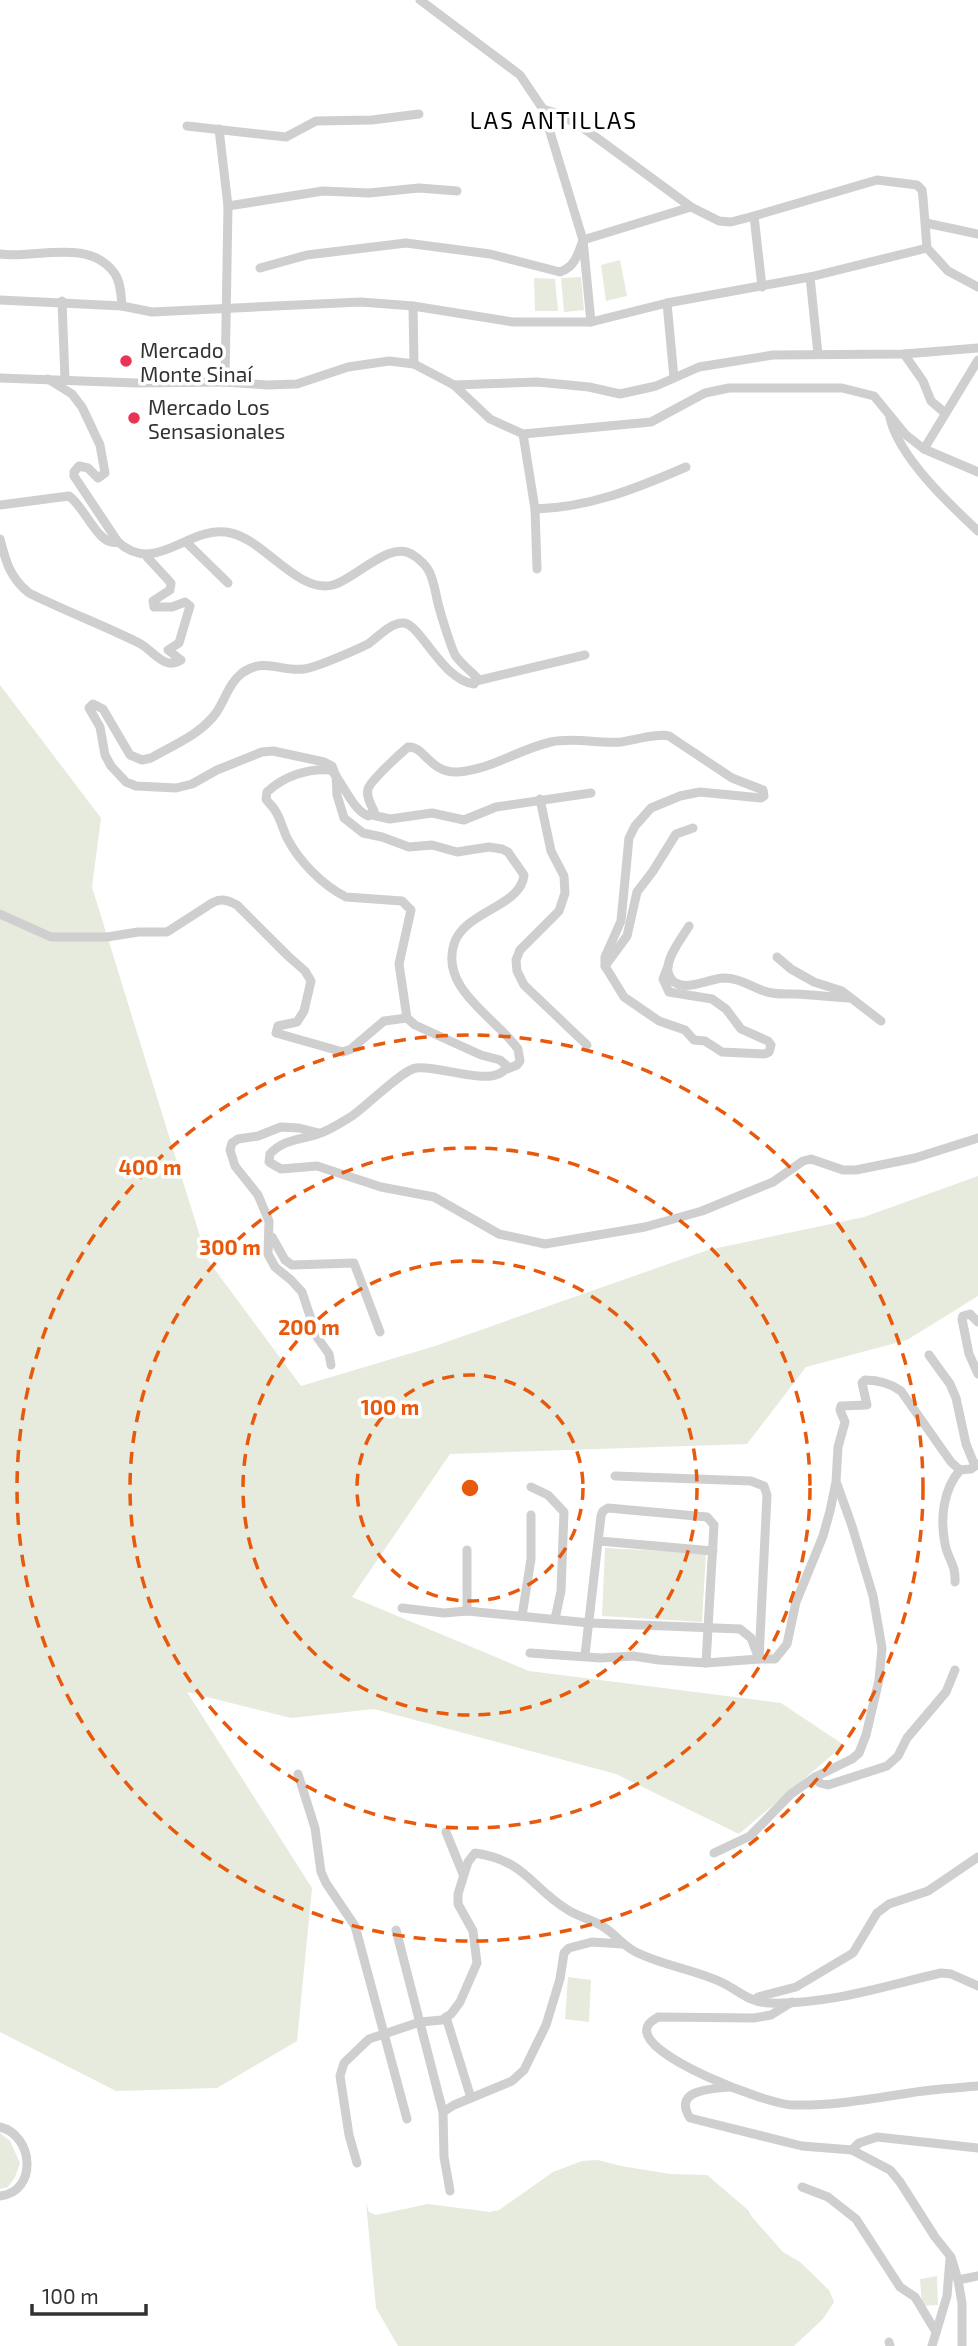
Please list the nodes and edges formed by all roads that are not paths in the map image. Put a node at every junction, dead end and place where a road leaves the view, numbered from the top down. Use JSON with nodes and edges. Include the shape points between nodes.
{"nodes":[{"id":1,"x":419,"y":0,"type":"edge"},
{"id":2,"x":543,"y":109,"type":"junction"},
{"id":3,"x":419,"y":114,"type":"dead end"},
{"id":4,"x":187,"y":126,"type":"dead end"},
{"id":5,"x":219,"y":129,"type":"junction"},
{"id":6,"x":457,"y":191,"type":"dead end"},
{"id":7,"x":228,"y":206,"type":"junction"},
{"id":8,"x":691,"y":207,"type":"junction"},
{"id":9,"x":754,"y":216,"type":"junction"},
{"id":10,"x":926,"y":223,"type":"junction"},
{"id":11,"x":978,"y":234,"type":"edge"},
{"id":12,"x":583,"y":240,"type":"junction"},
{"id":13,"x":927,"y":248,"type":"junction"},
{"id":14,"x":0,"y":254,"type":"edge"},
{"id":15,"x":260,"y":268,"type":"dead end"},
{"id":16,"x":810,"y":277,"type":"junction"},
{"id":17,"x":762,"y":287,"type":"junction"},
{"id":18,"x":978,"y":287,"type":"edge"},
{"id":19,"x":0,"y":300,"type":"edge"},
{"id":20,"x":62,"y":301,"type":"junction"},
{"id":21,"x":667,"y":303,"type":"junction"},
{"id":22,"x":122,"y":306,"type":"junction"},
{"id":23,"x":413,"y":306,"type":"junction"},
{"id":24,"x":225,"y":310,"type":"junction"},
{"id":25,"x":591,"y":322,"type":"junction"},
{"id":26,"x":978,"y":348,"type":"edge"},
{"id":27,"x":818,"y":354,"type":"junction"},
{"id":28,"x":904,"y":354,"type":"junction"},
{"id":29,"x":978,"y":360,"type":"edge"},
{"id":30,"x":414,"y":364,"type":"junction"},
{"id":31,"x":0,"y":378,"type":"edge"},
{"id":32,"x":674,"y":378,"type":"junction"},
{"id":33,"x":48,"y":379,"type":"junction"},
{"id":34,"x":65,"y":380,"type":"junction"},
{"id":35,"x":225,"y":382,"type":"junction"},
{"id":36,"x":454,"y":385,"type":"junction"},
{"id":37,"x":945,"y":413,"type":"junction"},
{"id":38,"x":890,"y":416,"type":"junction"},
{"id":39,"x":523,"y":434,"type":"junction"},
{"id":40,"x":924,"y":449,"type":"junction"},
{"id":41,"x":686,"y":467,"type":"dead end"},
{"id":42,"x":978,"y":472,"type":"edge"},
{"id":43,"x":0,"y":505,"type":"edge"},
{"id":44,"x":535,"y":509,"type":"junction"},
{"id":45,"x":978,"y":531,"type":"edge"},
{"id":46,"x":0,"y":539,"type":"edge"},
{"id":47,"x":118,"y":542,"type":"junction"},
{"id":48,"x":186,"y":542,"type":"junction"},
{"id":49,"x":148,"y":557,"type":"junction"},
{"id":50,"x":537,"y":569,"type":"dead end"},
{"id":51,"x":228,"y":583,"type":"dead end"},
{"id":52,"x":585,"y":654,"type":"dead end"},
{"id":53,"x":476,"y":681,"type":"junction"},
{"id":54,"x":335,"y":774,"type":"junction"},
{"id":55,"x":591,"y":793,"type":"dead end"},
{"id":56,"x":540,"y":799,"type":"junction"},
{"id":57,"x":372,"y":815,"type":"junction"},
{"id":58,"x":694,"y":828,"type":"dead end"},
{"id":59,"x":0,"y":914,"type":"edge"},
{"id":60,"x":689,"y":926,"type":"dead end"},
{"id":61,"x":777,"y":957,"type":"dead end"},
{"id":62,"x":605,"y":966,"type":"junction"},
{"id":63,"x":668,"y":966,"type":"junction"},
{"id":64,"x":850,"y":998,"type":"junction"},
{"id":65,"x":407,"y":1018,"type":"junction"},
{"id":66,"x":881,"y":1021,"type":"dead end"},
{"id":67,"x":587,"y":1045,"type":"dead end"},
{"id":68,"x":507,"y":1069,"type":"junction"},
{"id":69,"x":320,"y":1133,"type":"junction"},
{"id":70,"x":978,"y":1138,"type":"edge"},
{"id":71,"x":270,"y":1232,"type":"junction"},
{"id":72,"x":978,"y":1322,"type":"edge"},
{"id":73,"x":380,"y":1332,"type":"dead end"},
{"id":74,"x":929,"y":1355,"type":"dead end"},
{"id":75,"x":331,"y":1364,"type":"dead end"},
{"id":76,"x":978,"y":1374,"type":"edge"},
{"id":77,"x":977,"y":1465,"type":"edge"},
{"id":78,"x":960,"y":1470,"type":"junction"},
{"id":79,"x":615,"y":1476,"type":"dead end"},
{"id":80,"x":836,"y":1482,"type":"junction"},
{"id":81,"x":531,"y":1487,"type":"dead end"},
{"id":82,"x":531,"y":1515,"type":"dead end"},
{"id":83,"x":599,"y":1541,"type":"junction"},
{"id":84,"x":467,"y":1550,"type":"dead end"},
{"id":85,"x":713,"y":1551,"type":"junction"},
{"id":86,"x":955,"y":1581,"type":"dead end"},
{"id":87,"x":402,"y":1608,"type":"dead end"},
{"id":88,"x":467,"y":1611,"type":"junction"},
{"id":89,"x":522,"y":1616,"type":"junction"},
{"id":90,"x":555,"y":1619,"type":"junction"},
{"id":91,"x":590,"y":1623,"type":"junction"},
{"id":92,"x":706,"y":1628,"type":"junction"},
{"id":93,"x":530,"y":1653,"type":"dead end"},
{"id":94,"x":584,"y":1655,"type":"junction"},
{"id":95,"x":759,"y":1659,"type":"junction"},
{"id":96,"x":706,"y":1663,"type":"junction"},
{"id":97,"x":955,"y":1670,"type":"dead end"},
{"id":98,"x":298,"y":1773,"type":"dead end"},
{"id":99,"x":815,"y":1777,"type":"junction"},
{"id":100,"x":446,"y":1832,"type":"dead end"},
{"id":101,"x":714,"y":1853,"type":"dead end"},
{"id":102,"x":978,"y":1857,"type":"edge"},
{"id":103,"x":463,"y":1874,"type":"junction"},
{"id":104,"x":396,"y":1930,"type":"dead end"},
{"id":105,"x":622,"y":1944,"type":"junction"},
{"id":106,"x":978,"y":1986,"type":"edge"},
{"id":107,"x":745,"y":1998,"type":"junction"},
{"id":108,"x":793,"y":2001,"type":"junction"},
{"id":109,"x":446,"y":2017,"type":"junction"},
{"id":110,"x":420,"y":2022,"type":"junction"},
{"id":111,"x":383,"y":2034,"type":"junction"},
{"id":112,"x":978,"y":2086,"type":"edge"},
{"id":113,"x":729,"y":2087,"type":"junction"},
{"id":114,"x":471,"y":2098,"type":"junction"},
{"id":115,"x":443,"y":2112,"type":"junction"},
{"id":116,"x":407,"y":2119,"type":"dead end"},
{"id":117,"x":0,"y":2127,"type":"edge"},
{"id":118,"x":978,"y":2148,"type":"edge"},
{"id":119,"x":852,"y":2150,"type":"junction"},
{"id":120,"x":357,"y":2163,"type":"dead end"},
{"id":121,"x":802,"y":2187,"type":"dead end"},
{"id":122,"x":450,"y":2191,"type":"dead end"},
{"id":123,"x":0,"y":2196,"type":"edge"},
{"id":124,"x":949,"y":2254,"type":"junction"},
{"id":125,"x":978,"y":2276,"type":"edge"},
{"id":126,"x":958,"y":2280,"type":"junction"},
{"id":127,"x":936,"y":2332,"type":"junction"},
{"id":128,"x":933,"y":2346,"type":"edge"},
{"id":129,"x":962,"y":2346,"type":"edge"}],
"edges":[{"from":1,"to":2,"type":"street","via":[[520,75]]},
{"from":2,"to":8,"type":"street","via":[[582,127]]},
{"from":2,"to":12,"type":"street"},
{"from":3,"to":5,"type":"street","via":[[316,121],[285,137]]},
{"from":4,"to":5,"type":"street"},
{"from":5,"to":7,"type":"street"},
{"from":6,"to":7,"type":"street","via":[[323,191]]},
{"from":7,"to":24,"type":"street"},
{"from":8,"to":9,"type":"street","via":[[719,221]]},
{"from":8,"to":12,"type":"street"},
{"from":9,"to":10,"type":"street","via":[[877,180],[917,185],[922,190]]},
{"from":9,"to":17,"type":"street"},
{"from":10,"to":11,"type":"street"},
{"from":10,"to":13,"type":"street"},
{"from":12,"to":15,"type":"street","via":[[575,262],[560,272],[490,254],[406,243],[307,255]]},
{"from":12,"to":25,"type":"street"},
{"from":13,"to":16,"type":"street"},
{"from":13,"to":18,"type":"street","via":[[948,271]]},
{"from":14,"to":22,"type":"street","via":[[63,251],[103,262],[115,274]]},
{"from":16,"to":17,"type":"street"},
{"from":16,"to":27,"type":"street"},
{"from":17,"to":21,"type":"street"},
{"from":19,"to":20,"type":"street"},
{"from":20,"to":22,"type":"street"},
{"from":20,"to":34,"type":"street"},
{"from":21,"to":25,"type":"street"},
{"from":21,"to":32,"type":"street"},
{"from":22,"to":24,"type":"street","via":[[152,312]]},
{"from":23,"to":24,"type":"street","via":[[314,302]]},
{"from":23,"to":25,"type":"street","via":[[513,322]]},
{"from":23,"to":30,"type":"street"},
{"from":24,"to":35,"type":"street"},
{"from":26,"to":28,"type":"street"},
{"from":27,"to":28,"type":"street"},
{"from":27,"to":32,"type":"street","via":[[730,361]]},
{"from":28,"to":37,"type":"street","via":[[931,401]]},
{"from":29,"to":37,"type":"street"},
{"from":30,"to":35,"type":"street","via":[[367,363],[297,383]]},
{"from":30,"to":36,"type":"street"},
{"from":31,"to":33,"type":"street"},
{"from":32,"to":36,"type":"street","via":[[620,394],[537,382]]},
{"from":33,"to":34,"type":"street"},
{"from":33,"to":47,"type":"street","via":[[72,394],[95,430],[105,473],[98,478],[79,466],[74,476]]},
{"from":34,"to":35,"type":"street"},
{"from":36,"to":39,"type":"street","via":[[490,419]]},
{"from":37,"to":40,"type":"street"},
{"from":38,"to":39,"type":"street","via":[[874,396],[855,390],[729,388],[705,393],[650,422]]},
{"from":38,"to":40,"type":"street"},
{"from":38,"to":45,"type":"street","via":[[893,429],[926,480]]},
{"from":39,"to":44,"type":"street"},
{"from":40,"to":42,"type":"street"},
{"from":41,"to":44,"type":"street","via":[[591,503]]},
{"from":43,"to":47,"type":"street","via":[[69,496],[104,541]]},
{"from":44,"to":50,"type":"street"},
{"from":46,"to":49,"type":"street","via":[[16,583],[29,593],[140,643],[158,659],[177,663],[181,660],[168,650],[179,643],[190,606],[185,602],[155,607],[153,601],[170,590],[171,583]]},
{"from":47,"to":49,"type":"street"},
{"from":48,"to":49,"type":"street"},
{"from":48,"to":51,"type":"street"},
{"from":48,"to":53,"type":"street","via":[[221,531],[241,536],[310,583],[326,586],[393,552],[406,551],[431,571],[455,654]]},
{"from":52,"to":53,"type":"street"},
{"from":53,"to":54,"type":"street","via":[[470,684],[455,675],[407,623],[309,668],[253,667],[240,675],[215,714],[198,730],[146,760],[127,752],[103,709],[93,704],[89,708],[100,727],[111,766],[135,786],[192,784],[217,770],[273,751],[328,763]]},
{"from":54,"to":57,"type":"street","via":[[360,812]]},
{"from":54,"to":65,"type":"street","via":[[317,770],[298,774],[273,786],[266,799],[297,854],[338,893],[408,904],[411,916],[399,964]]},
{"from":54,"to":68,"type":"street","via":[[344,818],[363,833],[409,847],[432,845],[457,852],[502,849],[524,875],[517,892],[460,932],[450,963],[457,981],[518,1049],[520,1061]]},
{"from":55,"to":56,"type":"street"},
{"from":56,"to":57,"type":"street","via":[[496,807],[464,820],[432,813],[390,819]]},
{"from":56,"to":67,"type":"street","via":[[565,893],[559,911],[520,950],[517,971],[524,985]]},
{"from":57,"to":62,"type":"street","via":[[368,789],[411,746],[437,768],[458,772],[567,739],[608,743],[662,734],[732,778],[763,790],[761,798],[700,792],[680,796],[643,816],[629,838],[621,921]]},
{"from":58,"to":62,"type":"street","via":[[676,834],[637,892],[627,936]]},
{"from":59,"to":65,"type":"street","via":[[51,937],[107,937],[167,932],[212,903],[228,900],[311,981],[297,1022],[278,1026],[276,1033],[343,1052],[384,1021]]},
{"from":60,"to":63,"type":"street"},
{"from":61,"to":64,"type":"street","via":[[814,982]]},
{"from":62,"to":63,"type":"street","via":[[624,997],[659,1021],[685,1030],[694,1040],[722,1052],[769,1052],[768,1041],[741,1029],[716,1002],[669,992],[663,979]]},
{"from":63,"to":64,"type":"street","via":[[671,978],[681,986],[727,978],[777,994]]},
{"from":64,"to":66,"type":"street"},
{"from":65,"to":68,"type":"street","via":[[506,1063]]},
{"from":68,"to":69,"type":"street","via":[[488,1077],[426,1067],[407,1070],[372,1102]]},
{"from":69,"to":70,"type":"street","via":[[287,1142],[272,1151],[269,1162],[281,1169],[317,1166],[381,1187],[434,1197],[499,1234],[545,1244],[645,1227],[702,1211],[773,1182],[811,1159],[856,1170]]},
{"from":69,"to":71,"type":"street","via":[[281,1127],[232,1143],[231,1158],[258,1195]]},
{"from":71,"to":73,"type":"street","via":[[292,1265],[354,1263]]},
{"from":71,"to":75,"type":"street","via":[[268,1254],[302,1292]]},
{"from":72,"to":76,"type":"street","via":[[970,1314],[963,1315],[969,1354]]},
{"from":74,"to":77,"type":"street","via":[[950,1384],[966,1444]]},
{"from":77,"to":78,"type":"street"},
{"from":78,"to":80,"type":"street","via":[[901,1391],[865,1380],[867,1405],[841,1406],[845,1422]]},
{"from":78,"to":86,"type":"street","via":[[950,1481],[943,1516]]},
{"from":79,"to":95,"type":"street","via":[[751,1481],[764,1486],[768,1495]]},
{"from":80,"to":95,"type":"street","via":[[823,1536],[796,1602],[787,1644],[775,1659]]},
{"from":80,"to":99,"type":"street","via":[[873,1596],[881,1659],[859,1753]]},
{"from":81,"to":90,"type":"street","via":[[548,1495],[564,1512],[561,1591]]},
{"from":82,"to":89,"type":"street","via":[[531,1559]]},
{"from":83,"to":85,"type":"street"},
{"from":83,"to":85,"type":"street","via":[[601,1516],[608,1508],[681,1514],[711,1521]]},
{"from":83,"to":91,"type":"street"},
{"from":84,"to":88,"type":"street"},
{"from":85,"to":92,"type":"street"},
{"from":87,"to":88,"type":"street","via":[[444,1614]]},
{"from":88,"to":89,"type":"street"},
{"from":89,"to":90,"type":"street"},
{"from":90,"to":91,"type":"street"},
{"from":91,"to":92,"type":"street"},
{"from":91,"to":94,"type":"street"},
{"from":92,"to":95,"type":"street","via":[[748,1633]]},
{"from":92,"to":96,"type":"street"},
{"from":93,"to":94,"type":"street"},
{"from":94,"to":96,"type":"street"},
{"from":95,"to":96,"type":"street"},
{"from":97,"to":99,"type":"street","via":[[946,1692],[887,1766],[828,1785]]},
{"from":98,"to":111,"type":"street","via":[[315,1828],[321,1872],[355,1926]]},
{"from":99,"to":101,"type":"street","via":[[791,1794],[750,1836]]},
{"from":100,"to":103,"type":"street"},
{"from":102,"to":107,"type":"street","via":[[928,1891],[889,1904],[877,1913],[853,1953],[796,1987]]},
{"from":103,"to":105,"type":"street","via":[[475,1853],[495,1856],[528,1874],[558,1904],[603,1926]]},
{"from":103,"to":109,"type":"street","via":[[458,1904],[473,1931],[477,1963],[460,2002]]},
{"from":104,"to":110,"type":"street"},
{"from":105,"to":107,"type":"street","via":[[640,1955],[722,1983]]},
{"from":105,"to":114,"type":"street","via":[[592,1941],[564,1953],[546,2025],[524,2070],[512,2081]]},
{"from":106,"to":108,"type":"street","via":[[941,1973],[867,1993]]},
{"from":107,"to":108,"type":"street","via":[[768,2003]]},
{"from":108,"to":113,"type":"street","via":[[771,2015],[754,2018],[668,2016],[649,2023],[647,2036],[653,2045]]},
{"from":109,"to":110,"type":"street"},
{"from":109,"to":114,"type":"street"},
{"from":110,"to":111,"type":"street"},
{"from":110,"to":115,"type":"street"},
{"from":111,"to":116,"type":"street"},
{"from":111,"to":120,"type":"street","via":[[357,2049],[344,2063],[340,2076]]},
{"from":112,"to":113,"type":"street","via":[[870,2101],[789,2105]]},
{"from":113,"to":119,"type":"street","via":[[690,2095],[686,2111],[690,2118],[802,2146]]},
{"from":114,"to":115,"type":"street"},
{"from":115,"to":122,"type":"street"},
{"from":117,"to":123,"type":"street","via":[[19,2138],[29,2162],[15,2191]]},
{"from":118,"to":119,"type":"street","via":[[877,2137],[867,2138]]},
{"from":119,"to":124,"type":"street","via":[[890,2171]]},
{"from":121,"to":127,"type":"street","via":[[828,2197],[856,2219]]},
{"from":124,"to":126,"type":"street"},
{"from":124,"to":127,"type":"street","via":[[947,2296]]},
{"from":125,"to":126,"type":"street"},
{"from":126,"to":129,"type":"street"},
{"from":127,"to":128,"type":"street"}]}
